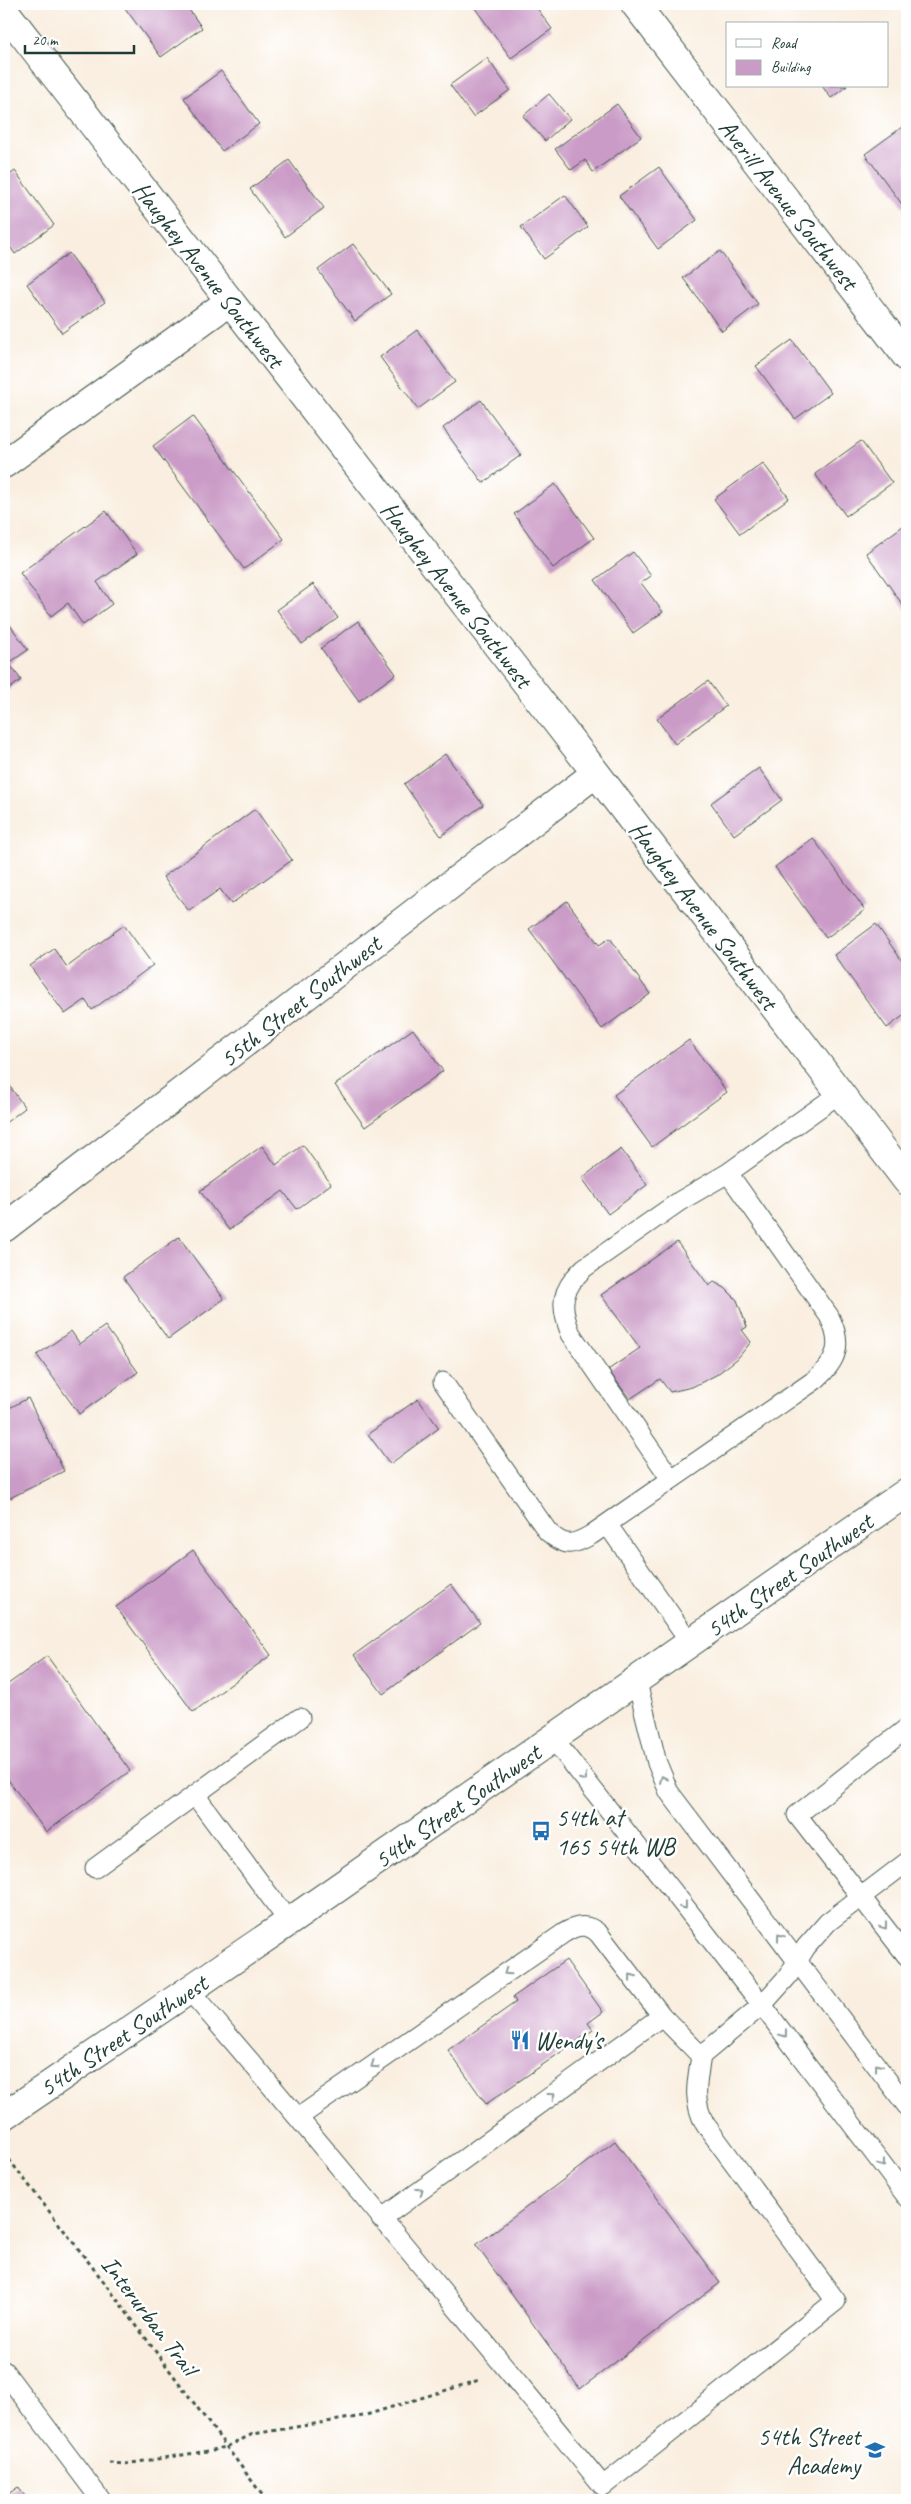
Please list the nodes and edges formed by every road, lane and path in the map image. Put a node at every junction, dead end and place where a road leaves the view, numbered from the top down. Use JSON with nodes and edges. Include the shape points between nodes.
{"nodes":[{"id":1,"x":635,"y":4,"type":"edge"},
{"id":2,"x":4,"y":10,"type":"edge"},
{"id":3,"x":230,"y":300,"type":"junction"},
{"id":4,"x":907,"y":357,"type":"edge"},
{"id":5,"x":4,"y":464,"type":"edge"},
{"id":6,"x":596,"y":773,"type":"junction"},
{"id":7,"x":840,"y":1094,"type":"junction"},
{"id":8,"x":728,"y":1173,"type":"junction"},
{"id":9,"x":907,"y":1181,"type":"edge"},
{"id":10,"x":4,"y":1228,"type":"edge"},
{"id":11,"x":443,"y":1382,"type":"dead end"},
{"id":12,"x":671,"y":1479,"type":"junction"},
{"id":13,"x":907,"y":1492,"type":"edge"},
{"id":14,"x":607,"y":1524,"type":"junction"},
{"id":15,"x":691,"y":1644,"type":"junction"},
{"id":16,"x":636,"y":1682,"type":"junction"},
{"id":17,"x":300,"y":1718,"type":"dead end"},
{"id":18,"x":907,"y":1728,"type":"edge"},
{"id":19,"x":554,"y":1740,"type":"junction"},
{"id":20,"x":195,"y":1795,"type":"junction"},
{"id":21,"x":907,"y":1862,"type":"edge"},
{"id":22,"x":95,"y":1868,"type":"dead end"},
{"id":23,"x":862,"y":1896,"type":"junction"},
{"id":24,"x":289,"y":1922,"type":"junction"},
{"id":25,"x":907,"y":1956,"type":"edge"},
{"id":26,"x":798,"y":1961,"type":"junction"},
{"id":27,"x":189,"y":1990,"type":"junction"},
{"id":28,"x":762,"y":2005,"type":"junction"},
{"id":29,"x":662,"y":2016,"type":"junction"},
{"id":30,"x":700,"y":2056,"type":"junction"},
{"id":31,"x":907,"y":2106,"type":"edge"},
{"id":32,"x":4,"y":2116,"type":"edge"},
{"id":33,"x":299,"y":2117,"type":"junction"},
{"id":34,"x":4,"y":2153,"type":"edge"},
{"id":35,"x":907,"y":2197,"type":"edge"},
{"id":36,"x":381,"y":2220,"type":"junction"},
{"id":37,"x":4,"y":2371,"type":"edge"},
{"id":38,"x":508,"y":2371,"type":"junction"},
{"id":39,"x":226,"y":2447,"type":"junction"},
{"id":40,"x":70,"y":2459,"type":"junction"},
{"id":41,"x":101,"y":2500,"type":"edge"},
{"id":42,"x":266,"y":2500,"type":"edge"}],
"edges":[{"from":1,"to":4,"type":"street","name":"Averill Avenue Southwest"},
{"from":2,"to":3,"type":"street","name":"Haughey Avenue Southwest"},
{"from":3,"to":5,"type":"street"},
{"from":3,"to":6,"type":"street","name":"Haughey Avenue Southwest"},
{"from":6,"to":7,"type":"street","name":"Haughey Avenue Southwest"},
{"from":6,"to":10,"type":"street","name":"55th Street Southwest"},
{"from":7,"to":8,"type":"lane"},
{"from":7,"to":9,"type":"street","name":"Haughey Avenue Southwest"},
{"from":8,"to":12,"type":"lane","via":[[829,1316],[836,1329],[837,1344],[834,1358],[815,1380]]},
{"from":8,"to":12,"type":"lane","via":[[680,1201],[584,1268],[565,1293],[562,1308],[571,1334]]},
{"from":11,"to":14,"type":"lane","via":[[548,1532],[558,1541],[570,1544],[580,1541]]},
{"from":12,"to":14,"type":"lane"},
{"from":13,"to":15,"type":"street","name":"54th Street Southwest"},
{"from":14,"to":15,"type":"lane"},
{"from":15,"to":16,"type":"street","name":"54th Street Southwest"},
{"from":16,"to":19,"type":"street","name":"54th Street Southwest"},
{"from":26,"to":16,"type":"lane","one_way":true,"via":[[669,1792],[656,1763]]},
{"from":17,"to":20,"type":"lane"},
{"from":18,"to":23,"type":"lane","via":[[797,1815]]},
{"from":19,"to":24,"type":"street","name":"54th Street Southwest"},
{"from":19,"to":28,"type":"lane","one_way":true},
{"from":20,"to":22,"type":"lane"},
{"from":20,"to":24,"type":"lane"},
{"from":21,"to":23,"type":"lane"},
{"from":23,"to":25,"type":"lane","one_way":true},
{"from":23,"to":26,"type":"lane","via":[[816,1934]]},
{"from":24,"to":27,"type":"street","name":"54th Street Southwest"},
{"from":26,"to":28,"type":"lane"},
{"from":31,"to":26,"type":"lane","one_way":true},
{"from":27,"to":32,"type":"street","name":"54th Street Southwest"},
{"from":27,"to":33,"type":"lane"},
{"from":28,"to":30,"type":"lane"},
{"from":28,"to":35,"type":"lane","one_way":true},
{"from":29,"to":30,"type":"lane"},
{"from":29,"to":33,"type":"lane","one_way":true,"via":[[592,1928],[573,1928]]},
{"from":36,"to":29,"type":"lane","one_way":true},
{"from":30,"to":38,"type":"lane","via":[[695,2098],[698,2112],[836,2301],[603,2486]]},
{"from":33,"to":36,"type":"lane"},
{"from":34,"to":39,"type":"path","name":"Interurban Trail"},
{"from":36,"to":38,"type":"lane"},
{"from":37,"to":40,"type":"lane"},
{"from":38,"to":39,"type":"path","via":[[362,2416],[253,2434]]},
{"from":39,"to":40,"type":"path","via":[[125,2464]]},
{"from":39,"to":42,"type":"path","name":"Interurban Trail"},
{"from":40,"to":41,"type":"lane"}]}
